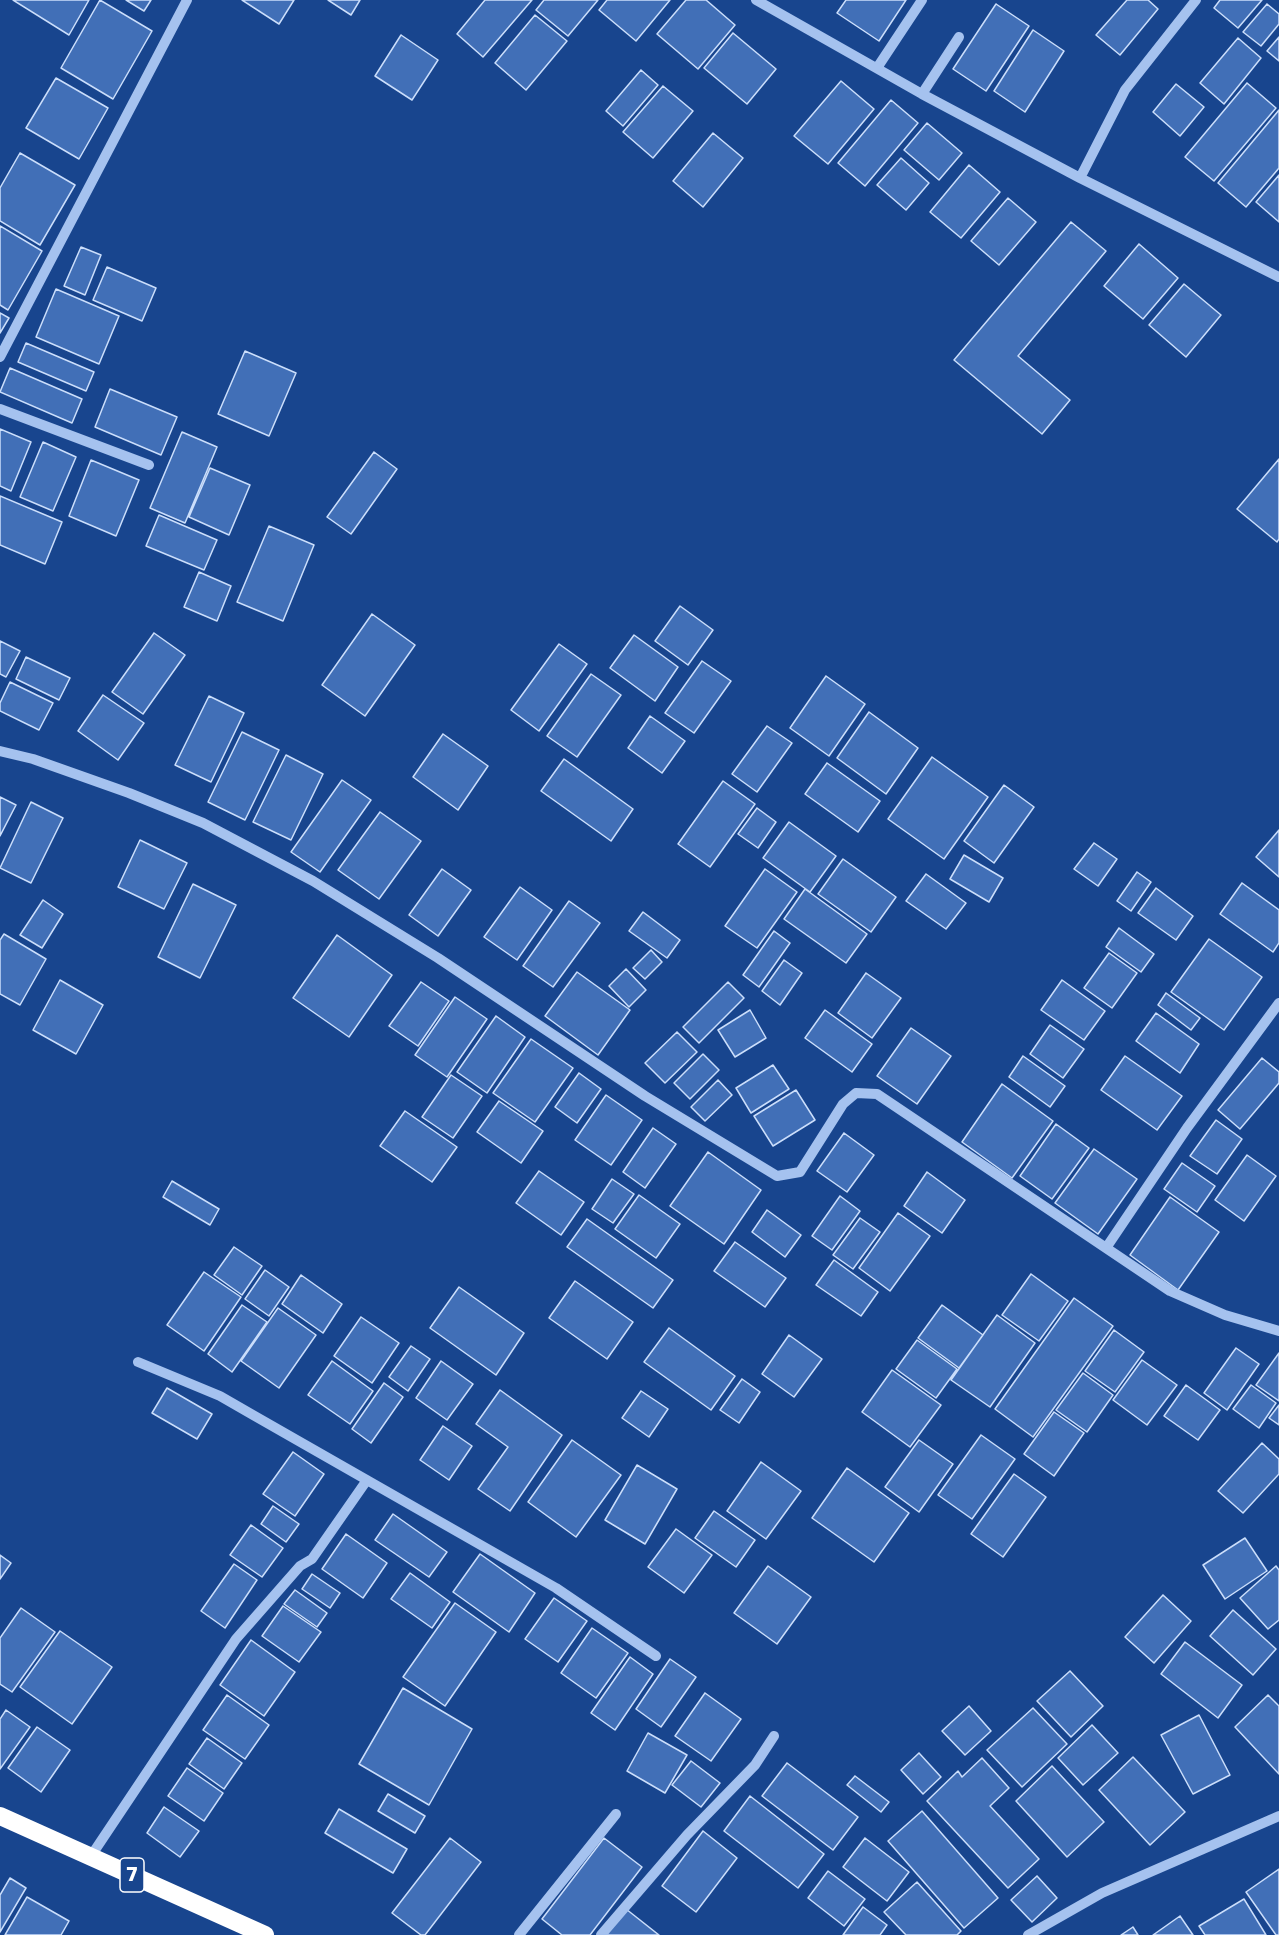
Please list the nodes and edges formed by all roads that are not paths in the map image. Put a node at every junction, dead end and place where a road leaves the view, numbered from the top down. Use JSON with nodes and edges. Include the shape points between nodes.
{"nodes":[{"id":1,"x":187,"y":0,"type":"edge"},
{"id":2,"x":756,"y":0,"type":"edge"},
{"id":3,"x":922,"y":0,"type":"edge"},
{"id":4,"x":1196,"y":0,"type":"edge"},
{"id":5,"x":959,"y":37,"type":"dead end"},
{"id":6,"x":877,"y":68,"type":"junction"},
{"id":7,"x":922,"y":94,"type":"junction"},
{"id":8,"x":1080,"y":178,"type":"junction"},
{"id":9,"x":1279,"y":277,"type":"edge"},
{"id":10,"x":0,"y":357,"type":"edge"},
{"id":11,"x":0,"y":409,"type":"edge"},
{"id":12,"x":148,"y":465,"type":"dead end"},
{"id":13,"x":0,"y":751,"type":"edge"},
{"id":14,"x":1279,"y":1003,"type":"edge"},
{"id":15,"x":1106,"y":1248,"type":"junction"},
{"id":16,"x":1279,"y":1331,"type":"edge"},
{"id":17,"x":138,"y":1362,"type":"dead end"},
{"id":18,"x":368,"y":1480,"type":"junction"},
{"id":19,"x":657,"y":1656,"type":"dead end"},
{"id":20,"x":774,"y":1736,"type":"dead end"},
{"id":21,"x":616,"y":1814,"type":"dead end"},
{"id":22,"x":0,"y":1816,"type":"edge"},
{"id":23,"x":1279,"y":1816,"type":"edge"},
{"id":24,"x":91,"y":1857,"type":"junction"},
{"id":25,"x":264,"y":1935,"type":"edge"},
{"id":26,"x":519,"y":1935,"type":"edge"},
{"id":27,"x":601,"y":1935,"type":"edge"},
{"id":28,"x":1028,"y":1935,"type":"edge"}],
"edges":[{"from":1,"to":10,"type":"street"},
{"from":2,"to":6,"type":"street"},
{"from":3,"to":6,"type":"street"},
{"from":4,"to":8,"type":"street","via":[[1125,90]]},
{"from":5,"to":7,"type":"street"},
{"from":6,"to":7,"type":"street"},
{"from":7,"to":8,"type":"street"},
{"from":8,"to":9,"type":"street"},
{"from":11,"to":12,"type":"street"},
{"from":13,"to":15,"type":"street","via":[[129,793],[203,823],[312,881],[438,958],[645,1096],[777,1176],[800,1172],[843,1104],[856,1093],[877,1094]]},
{"from":14,"to":15,"type":"street"},
{"from":15,"to":16,"type":"street","via":[[1170,1291],[1225,1315]]},
{"from":17,"to":18,"type":"street","via":[[219,1396]]},
{"from":18,"to":19,"type":"street","via":[[556,1588]]},
{"from":18,"to":24,"type":"street","via":[[312,1559],[300,1566],[236,1639]]},
{"from":20,"to":27,"type":"street","via":[[755,1765],[687,1835]]},
{"from":21,"to":26,"type":"street"},
{"from":22,"to":24,"type":"highway","number":"7"},
{"from":23,"to":28,"type":"street","via":[[1102,1893]]},
{"from":24,"to":25,"type":"highway","number":"7"}]}
